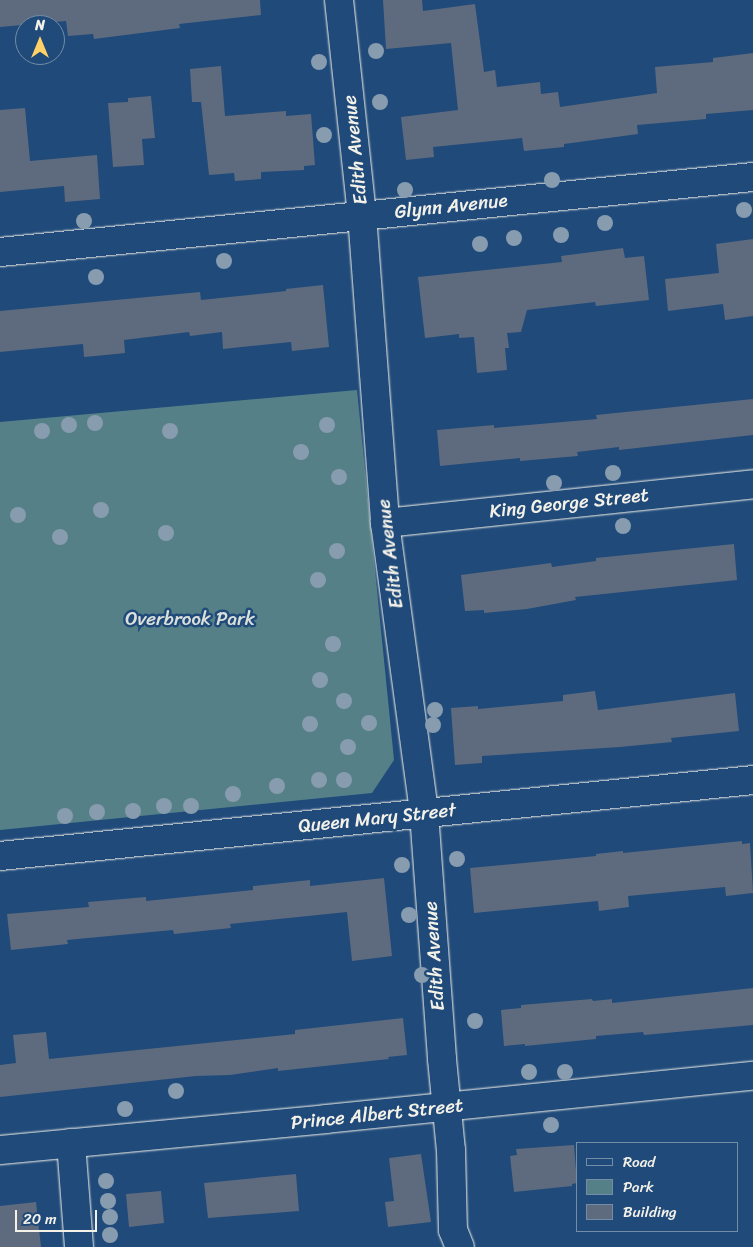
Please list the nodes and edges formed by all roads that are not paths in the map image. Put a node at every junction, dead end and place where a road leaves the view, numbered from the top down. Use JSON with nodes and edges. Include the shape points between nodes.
{"nodes":[{"id":1,"x":339,"y":0,"type":"edge"},
{"id":2,"x":753,"y":177,"type":"edge"},
{"id":3,"x":362,"y":215,"type":"junction"},
{"id":4,"x":0,"y":252,"type":"edge"},
{"id":5,"x":753,"y":484,"type":"edge"},
{"id":6,"x":385,"y":523,"type":"junction"},
{"id":7,"x":753,"y":780,"type":"edge"},
{"id":8,"x":424,"y":813,"type":"junction"},
{"id":9,"x":0,"y":856,"type":"edge"},
{"id":10,"x":753,"y":1076,"type":"edge"},
{"id":11,"x":446,"y":1107,"type":"junction"},
{"id":12,"x":71,"y":1143,"type":"junction"},
{"id":13,"x":0,"y":1150,"type":"edge"},
{"id":14,"x":79,"y":1247,"type":"edge"},
{"id":15,"x":460,"y":1247,"type":"edge"}],
"edges":[{"from":1,"to":3,"type":"street","name":"Edith Avenue"},
{"from":2,"to":3,"type":"street","name":"Glynn Avenue"},
{"from":3,"to":4,"type":"street","name":"Glynn Avenue"},
{"from":3,"to":6,"type":"street","name":"Edith Avenue"},
{"from":5,"to":6,"type":"street","name":"King George Street"},
{"from":6,"to":8,"type":"street","name":"Edith Avenue"},
{"from":7,"to":8,"type":"street","name":"Queen Mary Street"},
{"from":8,"to":9,"type":"street","name":"Queen Mary Street"},
{"from":8,"to":11,"type":"street","name":"Edith Avenue"},
{"from":10,"to":11,"type":"street","name":"Prince Albert Street"},
{"from":11,"to":12,"type":"street","name":"Prince Albert Street"},
{"from":11,"to":15,"type":"street","name":"Edith Avenue","via":[[451,1150],[453,1230]]},
{"from":12,"to":13,"type":"street","name":"Prince Albert Street"},
{"from":12,"to":14,"type":"street"}]}
